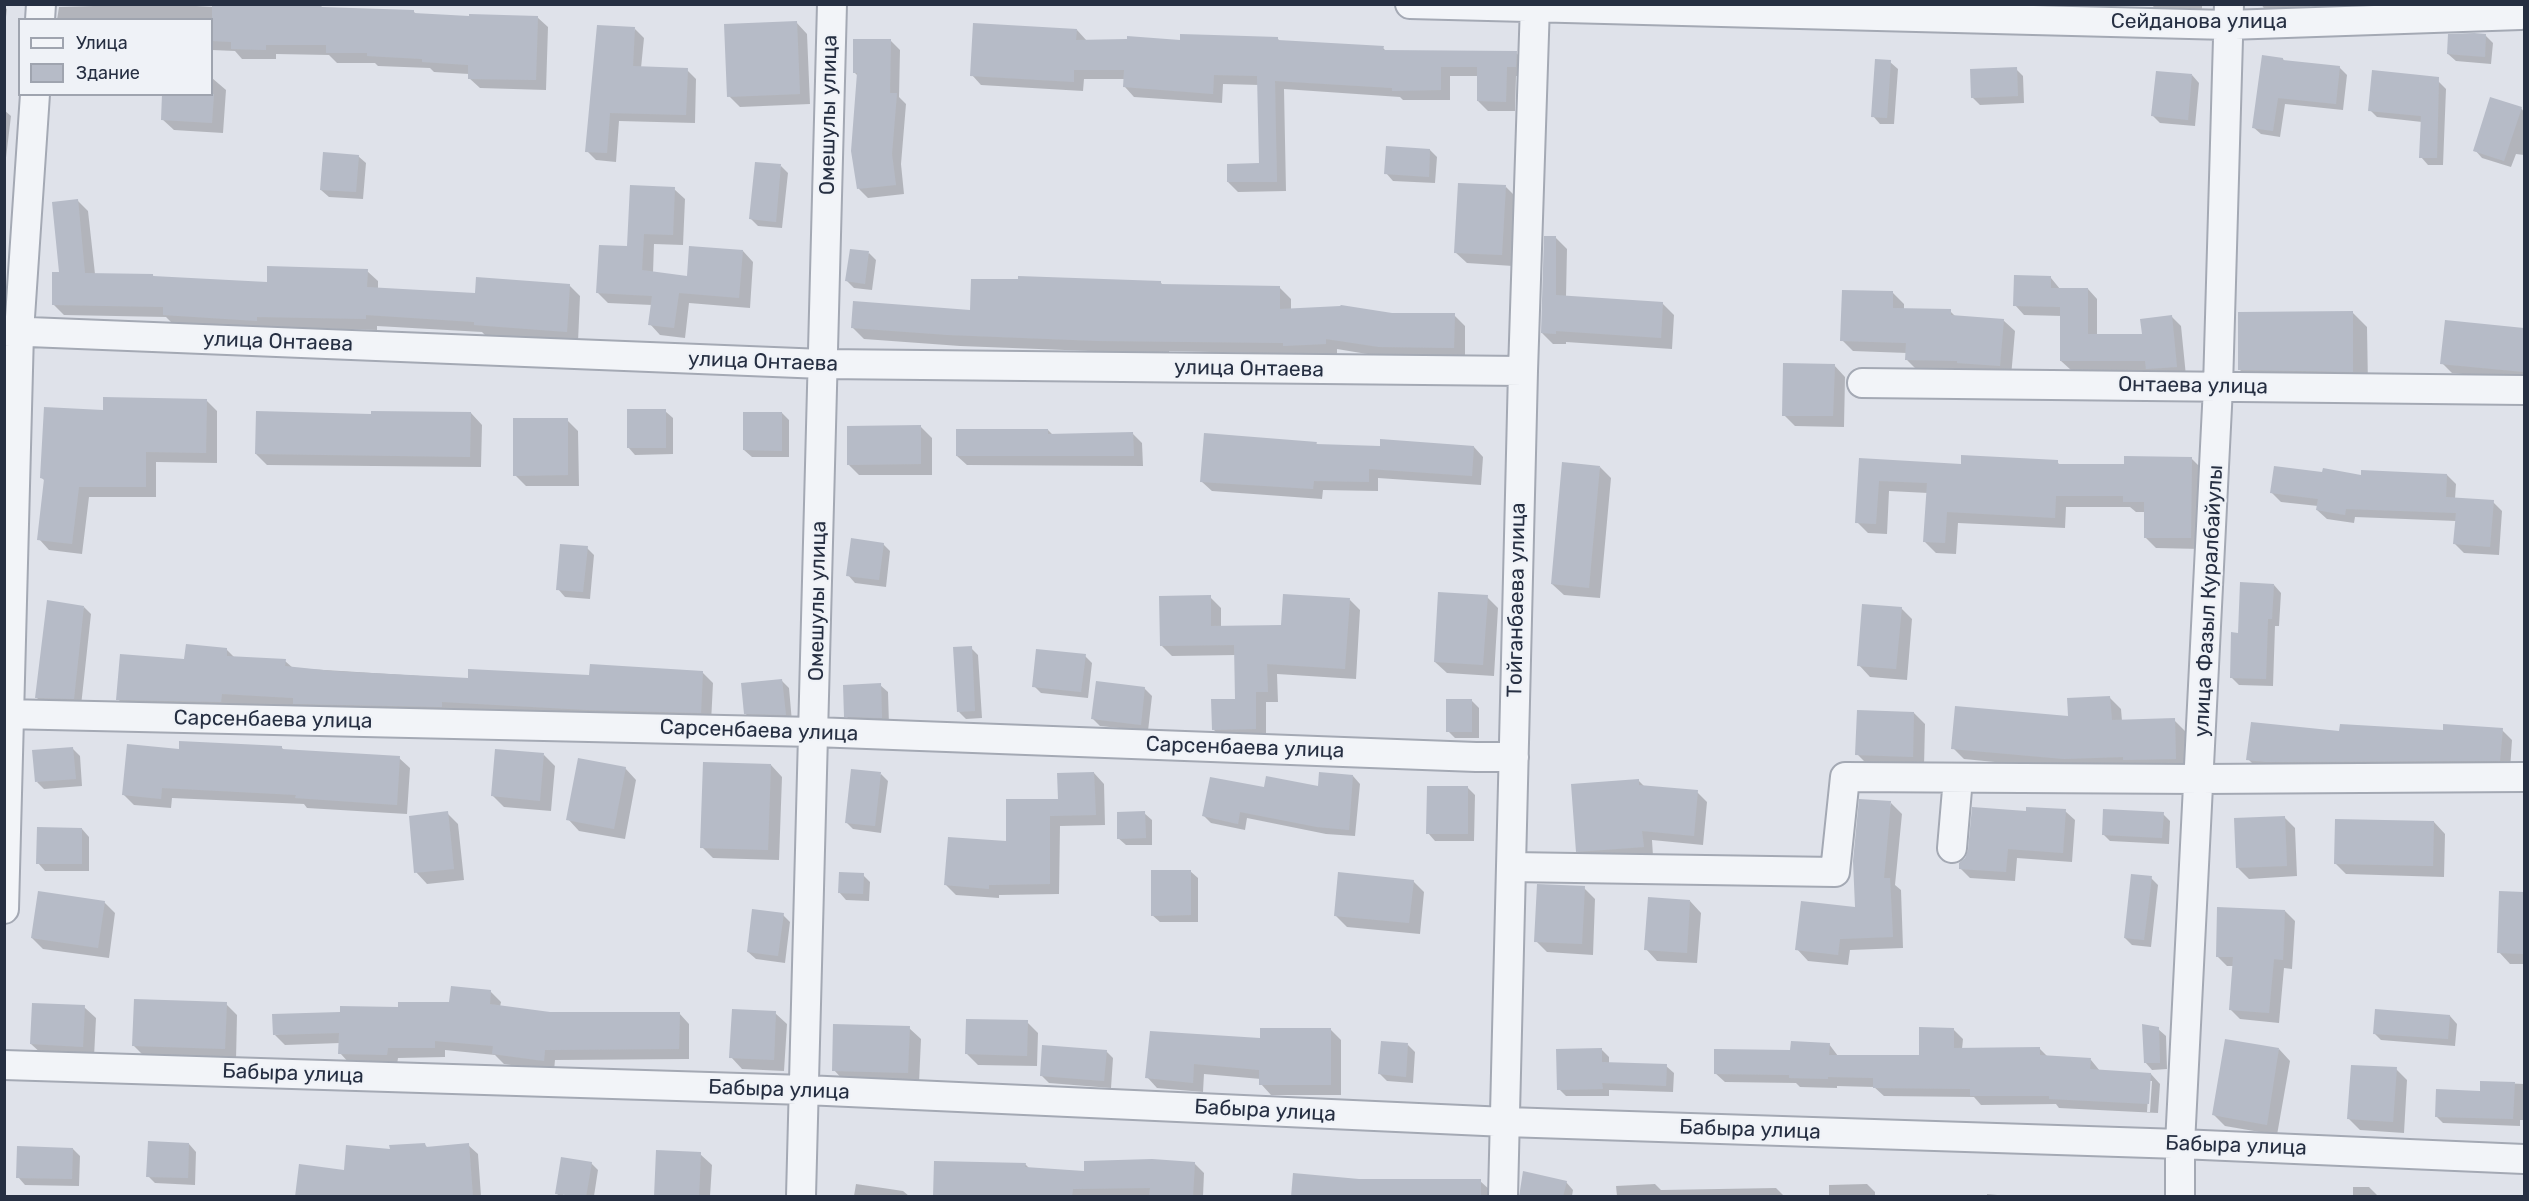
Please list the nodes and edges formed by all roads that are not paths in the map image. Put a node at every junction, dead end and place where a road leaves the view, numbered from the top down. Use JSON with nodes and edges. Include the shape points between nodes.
{"nodes":[{"id":1,"x":832,"y":4,"type":"edge"},
{"id":2,"x":1410,"y":4,"type":"edge"},
{"id":3,"x":1535,"y":7,"type":"edge"},
{"id":4,"x":2229,"y":15,"type":"edge"},
{"id":5,"x":2521,"y":15,"type":"dead end"},
{"id":6,"x":35,"y":96,"type":"edge"},
{"id":7,"x":12,"y":332,"type":"edge"},
{"id":8,"x":823,"y":364,"type":"junction"},
{"id":9,"x":1523,"y":371,"type":"junction"},
{"id":10,"x":1862,"y":383,"type":"dead end"},
{"id":11,"x":2218,"y":387,"type":"junction"},
{"id":12,"x":2524,"y":390,"type":"edge"},
{"id":13,"x":7,"y":714,"type":"edge"},
{"id":14,"x":814,"y":732,"type":"junction"},
{"id":15,"x":1514,"y":757,"type":"junction"},
{"id":16,"x":2524,"y":777,"type":"edge"},
{"id":17,"x":1958,"y":778,"type":"junction"},
{"id":18,"x":2200,"y":779,"type":"junction"},
{"id":19,"x":1952,"y":848,"type":"dead end"},
{"id":20,"x":1511,"y":867,"type":"junction"},
{"id":21,"x":4,"y":909,"type":"edge"},
{"id":22,"x":4,"y":1065,"type":"edge"},
{"id":23,"x":806,"y":1090,"type":"junction"},
{"id":24,"x":1506,"y":1122,"type":"junction"},
{"id":25,"x":2180,"y":1144,"type":"junction"},
{"id":26,"x":2524,"y":1159,"type":"edge"},
{"id":27,"x":801,"y":1197,"type":"edge"},
{"id":28,"x":1503,"y":1197,"type":"edge"},
{"id":29,"x":2180,"y":1197,"type":"edge"}],
"edges":[{"from":1,"to":8,"type":"street","name":"Омешулы улица"},
{"from":2,"to":3,"type":"street","name":"Сейданова улица"},
{"from":3,"to":4,"type":"street","name":"Сейданова улица"},
{"from":3,"to":9,"type":"street","name":"Тойганбаева улица"},
{"from":4,"to":5,"type":"street","name":"Сейданова улица"},
{"from":4,"to":11,"type":"street","name":"улица Фазыл Куралбайулы"},
{"from":6,"to":7,"type":"street"},
{"from":7,"to":8,"type":"street","name":"улица Онтаева"},
{"from":7,"to":13,"type":"street"},
{"from":8,"to":9,"type":"street","name":"улица Онтаева"},
{"from":8,"to":14,"type":"street","name":"Омешулы улица"},
{"from":9,"to":15,"type":"street","name":"Тойганбаева улица"},
{"from":10,"to":11,"type":"street","name":"Онтаева улица"},
{"from":11,"to":12,"type":"street","name":"Онтаева улица"},
{"from":11,"to":18,"type":"street","name":"улица Фазыл Куралбайулы"},
{"from":13,"to":14,"type":"street","name":"Сарсенбаева улица"},
{"from":13,"to":21,"type":"street"},
{"from":14,"to":15,"type":"street","name":"Сарсенбаева улица"},
{"from":14,"to":23,"type":"street","name":"Омешулы улица"},
{"from":15,"to":20,"type":"street","name":"Тойганбаева улица"},
{"from":16,"to":18,"type":"street"},
{"from":17,"to":18,"type":"street"},
{"from":17,"to":19,"type":"street"},
{"from":17,"to":20,"type":"street","via":[[1845,777],[1835,872]]},
{"from":18,"to":25,"type":"street","name":"улица Фазыл Куралбайулы"},
{"from":20,"to":24,"type":"street","name":"Тойганбаева улица"},
{"from":22,"to":23,"type":"street","name":"Бабыра улица"},
{"from":23,"to":24,"type":"street","name":"Бабыра улица"},
{"from":23,"to":27,"type":"street","name":"Омешулы улица"},
{"from":24,"to":25,"type":"street","name":"Бабыра улица"},
{"from":24,"to":28,"type":"street","name":"Тойганбаева улица"},
{"from":25,"to":26,"type":"street","name":"Бабыра улица"},
{"from":25,"to":29,"type":"street","name":"улица Фазыл Куралбайулы"}]}
